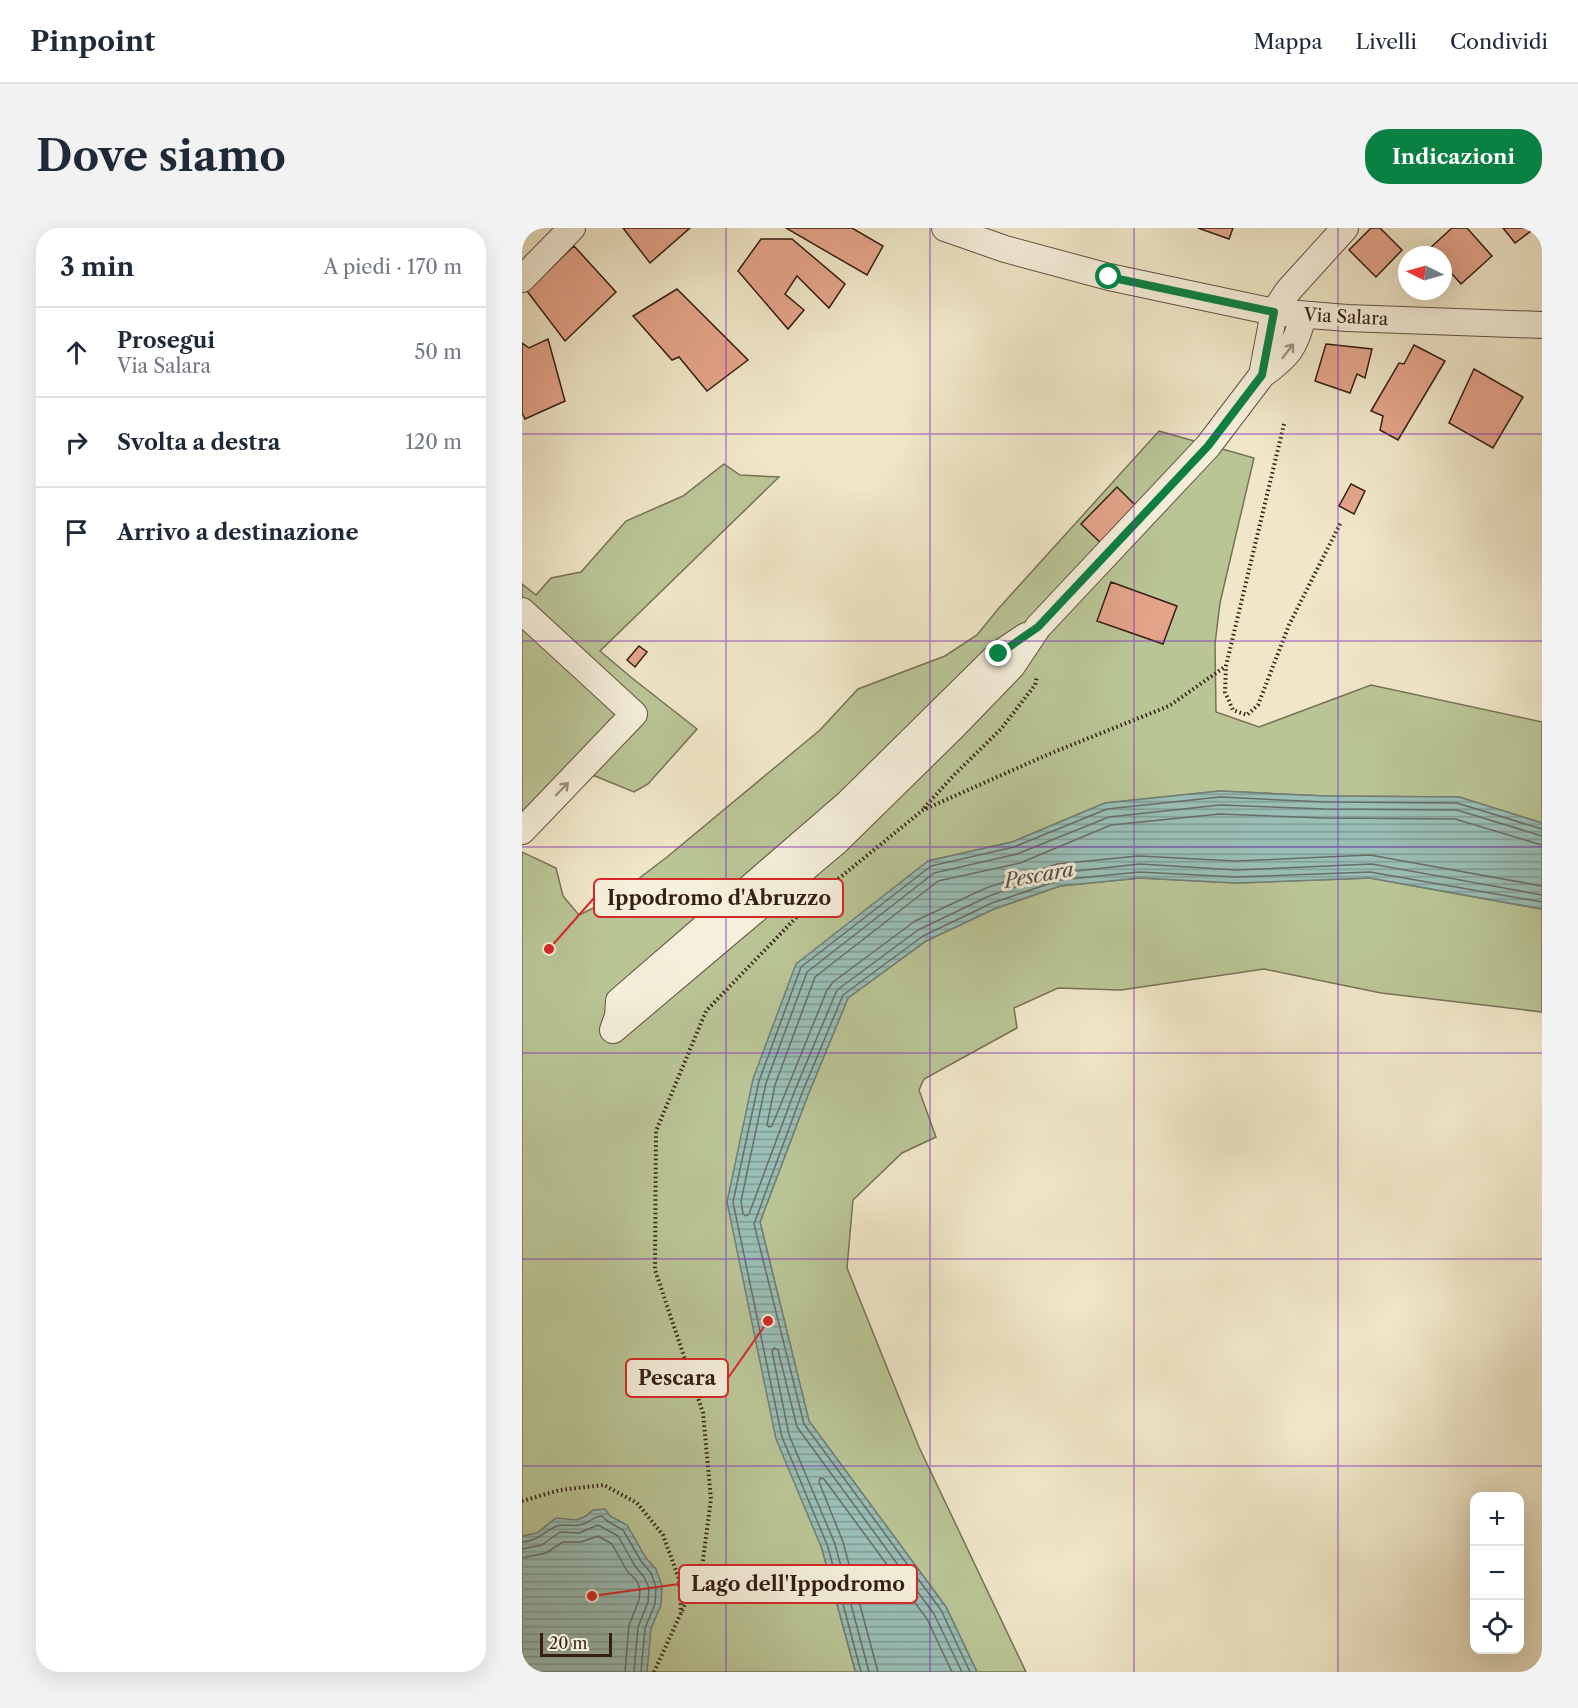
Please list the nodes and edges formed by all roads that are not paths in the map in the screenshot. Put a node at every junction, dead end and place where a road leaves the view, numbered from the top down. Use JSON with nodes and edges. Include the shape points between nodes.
{"nodes":[{"id":1,"x":572,"y":228,"type":"edge"},
{"id":2,"x":945,"y":228,"type":"edge"},
{"id":3,"x":1345,"y":228,"type":"edge"},
{"id":4,"x":522,"y":279,"type":"edge"},
{"id":5,"x":1274,"y":312,"type":"junction"},
{"id":6,"x":1303,"y":315,"type":"junction"},
{"id":7,"x":1542,"y":325,"type":"edge"},
{"id":8,"x":1262,"y":375,"type":"junction"},
{"id":9,"x":522,"y":611,"type":"edge"},
{"id":10,"x":1038,"y":627,"type":"junction"},
{"id":11,"x":522,"y":831,"type":"edge"}],
"edges":[{"from":1,"to":4,"type":"street"},
{"from":2,"to":5,"type":"street","name":"Via Salara","via":[[1109,277]]},
{"from":3,"to":5,"type":"street"},
{"from":5,"to":6,"type":"street","name":"Via Salara"},
{"from":5,"to":8,"type":"street"},
{"from":6,"to":7,"type":"street","name":"Via Salara"},
{"from":8,"to":6,"type":"street","one_way":true,"via":[[1290,352]]},
{"from":8,"to":10,"type":"street","via":[[1208,446]]},
{"from":11,"to":9,"type":"street","one_way":true,"via":[[634,714]]},
{"from":10,"to":10,"type":"street","via":[[999,654],[848,803],[619,1001],[613,1029],[837,841],[1012,666]]}]}
